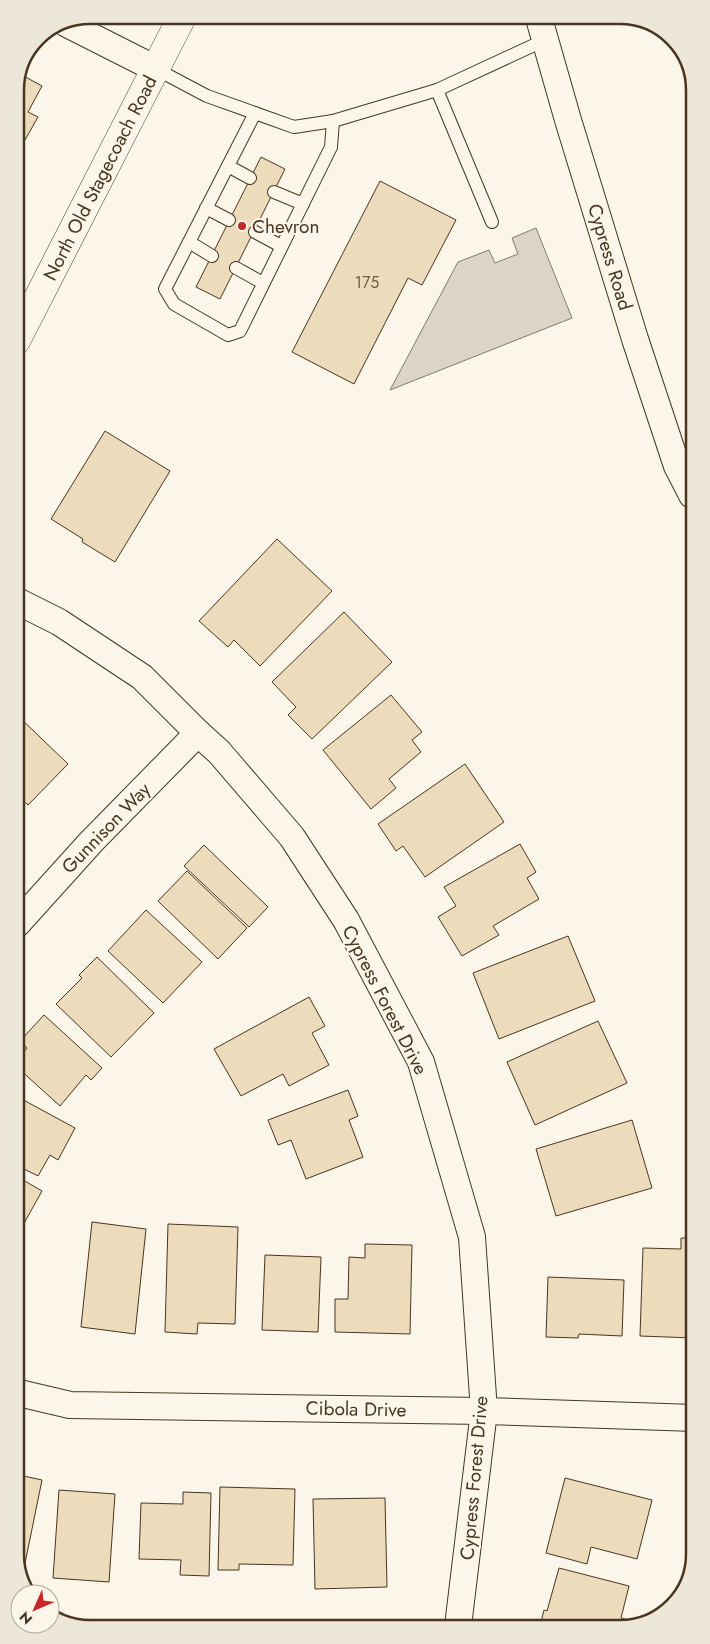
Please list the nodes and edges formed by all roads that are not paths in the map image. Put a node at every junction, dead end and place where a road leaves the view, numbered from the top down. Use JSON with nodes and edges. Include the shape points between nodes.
{"nodes":[{"id":1,"x":179,"y":24,"type":"edge"},
{"id":2,"x":72,"y":27,"type":"edge"},
{"id":3,"x":542,"y":27,"type":"edge"},
{"id":4,"x":156,"y":69,"type":"junction"},
{"id":5,"x":437,"y":90,"type":"junction"},
{"id":6,"x":255,"y":113,"type":"junction"},
{"id":7,"x":334,"y":121,"type":"junction"},
{"id":8,"x":228,"y":166,"type":"junction"},
{"id":9,"x":250,"y":178,"type":"dead end"},
{"id":10,"x":274,"y":192,"type":"dead end"},
{"id":11,"x":303,"y":204,"type":"junction"},
{"id":12,"x":206,"y":208,"type":"junction"},
{"id":13,"x":229,"y":220,"type":"dead end"},
{"id":14,"x":492,"y":222,"type":"dead end"},
{"id":15,"x":254,"y":232,"type":"dead end"},
{"id":16,"x":189,"y":242,"type":"junction"},
{"id":17,"x":281,"y":246,"type":"junction"},
{"id":18,"x":212,"y":256,"type":"dead end"},
{"id":19,"x":236,"y":268,"type":"dead end"},
{"id":20,"x":263,"y":283,"type":"junction"},
{"id":21,"x":24,"y":326,"type":"edge"},
{"id":22,"x":686,"y":484,"type":"edge"},
{"id":23,"x":24,"y":605,"type":"edge"},
{"id":24,"x":198,"y":733,"type":"junction"},
{"id":25,"x":24,"y":916,"type":"edge"},
{"id":26,"x":24,"y":1394,"type":"edge"},
{"id":27,"x":484,"y":1411,"type":"junction"},
{"id":28,"x":686,"y":1418,"type":"edge"},
{"id":29,"x":459,"y":1620,"type":"edge"}],
"edges":[{"from":1,"to":4,"type":"street","name":"North Old Stagecoach Road"},
{"from":2,"to":4,"type":"street"},
{"from":3,"to":5,"type":"lane"},
{"from":3,"to":22,"type":"street","name":"Cypress Road","via":[[635,339],[676,466]]},
{"from":4,"to":6,"type":"lane","via":[[207,96]]},
{"from":4,"to":21,"type":"street","name":"North Old Stagecoach Road"},
{"from":5,"to":7,"type":"lane"},
{"from":5,"to":14,"type":"lane"},
{"from":6,"to":7,"type":"lane","via":[[294,127]]},
{"from":6,"to":8,"type":"lane"},
{"from":7,"to":11,"type":"lane","via":[[331,147]]},
{"from":8,"to":9,"type":"lane"},
{"from":8,"to":12,"type":"lane"},
{"from":10,"to":11,"type":"lane"},
{"from":11,"to":17,"type":"lane"},
{"from":12,"to":13,"type":"lane"},
{"from":12,"to":16,"type":"lane"},
{"from":15,"to":17,"type":"lane"},
{"from":16,"to":18,"type":"lane"},
{"from":16,"to":20,"type":"lane","via":[[165,289],[174,304],[212,326],[228,334],[240,331]]},
{"from":17,"to":20,"type":"lane"},
{"from":19,"to":20,"type":"lane"},
{"from":23,"to":24,"type":"street","name":"Cypress Forest Drive","via":[[59,622],[142,676]]},
{"from":24,"to":25,"type":"street","name":"Gunnison Way","via":[[91,842]]},
{"from":24,"to":27,"type":"street","name":"Cypress Forest Drive","via":[[220,752],[292,838],[346,920],[421,1062],[472,1237]]},
{"from":26,"to":27,"type":"street","name":"Cibola Drive","via":[[70,1405]]},
{"from":27,"to":28,"type":"street","name":"Cibola Drive"},
{"from":27,"to":29,"type":"street","name":"Cypress Forest Drive"}]}
